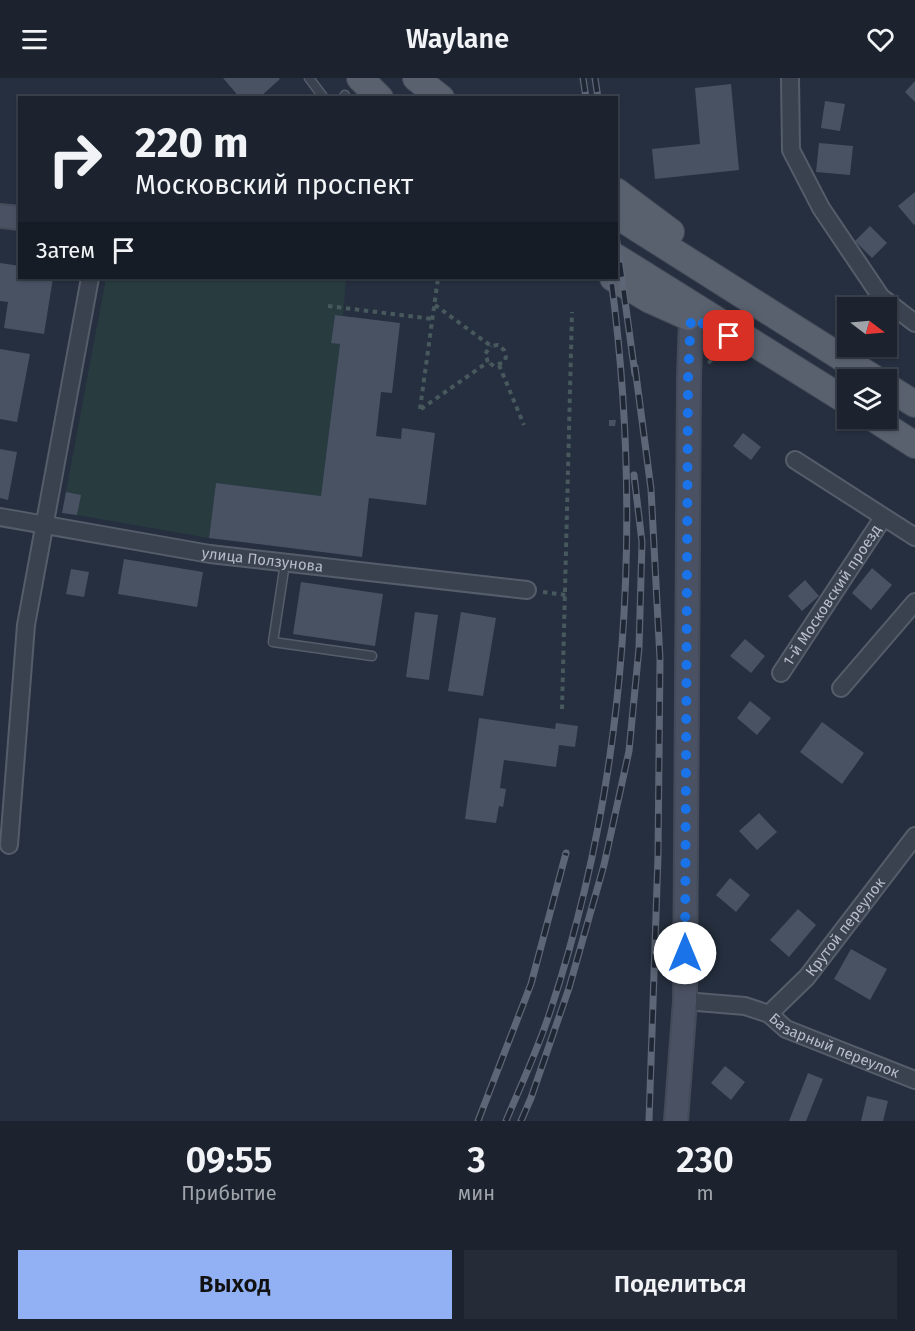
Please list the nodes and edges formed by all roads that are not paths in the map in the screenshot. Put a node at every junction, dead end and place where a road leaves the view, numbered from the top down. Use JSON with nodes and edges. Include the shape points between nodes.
{"nodes":[{"id":1,"x":309,"y":78,"type":"edge"},
{"id":2,"x":790,"y":78,"type":"edge"},
{"id":3,"x":322,"y":96,"type":"edge"},
{"id":4,"x":618,"y":192,"type":"edge"},
{"id":5,"x":0,"y":216,"type":"edge"},
{"id":6,"x":618,"y":216,"type":"edge"},
{"id":7,"x":18,"y":218,"type":"edge"},
{"id":8,"x":618,"y":258,"type":"edge"},
{"id":9,"x":90,"y":279,"type":"edge"},
{"id":10,"x":615,"y":279,"type":"edge"},
{"id":11,"x":775,"y":314,"type":"junction"},
{"id":12,"x":691,"y":318,"type":"junction"},
{"id":13,"x":915,"y":323,"type":"edge"},
{"id":14,"x":784,"y":362,"type":"junction"},
{"id":15,"x":860,"y":369,"type":"edge"},
{"id":16,"x":897,"y":393,"type":"edge"},
{"id":17,"x":837,"y":395,"type":"edge"},
{"id":18,"x":915,"y":404,"type":"edge"},
{"id":19,"x":890,"y":429,"type":"edge"},
{"id":20,"x":915,"y":445,"type":"edge"},
{"id":21,"x":795,"y":460,"type":"dead end"},
{"id":22,"x":0,"y":517,"type":"edge"},
{"id":23,"x":884,"y":518,"type":"junction"},
{"id":24,"x":43,"y":525,"type":"junction"},
{"id":25,"x":915,"y":537,"type":"edge"},
{"id":26,"x":285,"y":563,"type":"junction"},
{"id":27,"x":527,"y":590,"type":"road end"},
{"id":28,"x":915,"y":602,"type":"edge"},
{"id":29,"x":372,"y":656,"type":"dead end"},
{"id":30,"x":781,"y":673,"type":"dead end"},
{"id":31,"x":841,"y":688,"type":"dead end"},
{"id":32,"x":915,"y":836,"type":"edge"},
{"id":33,"x":4,"y":845,"type":"edge"},
{"id":34,"x":685,"y":1001,"type":"junction"},
{"id":35,"x":769,"y":1014,"type":"junction"},
{"id":36,"x":915,"y":1080,"type":"edge"},
{"id":37,"x":676,"y":1121,"type":"edge"}],
"edges":[{"from":1,"to":3,"type":"lane"},
{"from":2,"to":13,"type":"street","via":[[791,150],[821,208],[881,297]]},
{"from":4,"to":11,"type":"main road"},
{"from":5,"to":7,"type":"street"},
{"from":6,"to":11,"type":"main road"},
{"from":8,"to":14,"type":"main road"},
{"from":9,"to":24,"type":"street"},
{"from":10,"to":12,"type":"main road"},
{"from":11,"to":15,"type":"main road"},
{"from":12,"to":14,"type":"main road"},
{"from":12,"to":34,"type":"street"},
{"from":14,"to":17,"type":"main road"},
{"from":16,"to":18,"type":"main road"},
{"from":19,"to":20,"type":"main road"},
{"from":21,"to":23,"type":"street"},
{"from":22,"to":24,"type":"street","name":"улица Ползунова"},
{"from":23,"to":25,"type":"street"},
{"from":23,"to":30,"type":"street","name":"1-й Московский проезд"},
{"from":24,"to":26,"type":"street","name":"улица Ползунова"},
{"from":24,"to":33,"type":"street","via":[[26,626]]},
{"from":26,"to":27,"type":"street","name":"улица Ползунова"},
{"from":26,"to":29,"type":"lane","via":[[273,642]]},
{"from":28,"to":31,"type":"street"},
{"from":32,"to":35,"type":"street","name":"Крутой переулок","via":[[807,977]]},
{"from":34,"to":35,"type":"street","name":"Базарный переулок","via":[[745,1006]]},
{"from":34,"to":37,"type":"street"},
{"from":35,"to":36,"type":"street","name":"Базарный переулок","via":[[786,1029]]}]}
